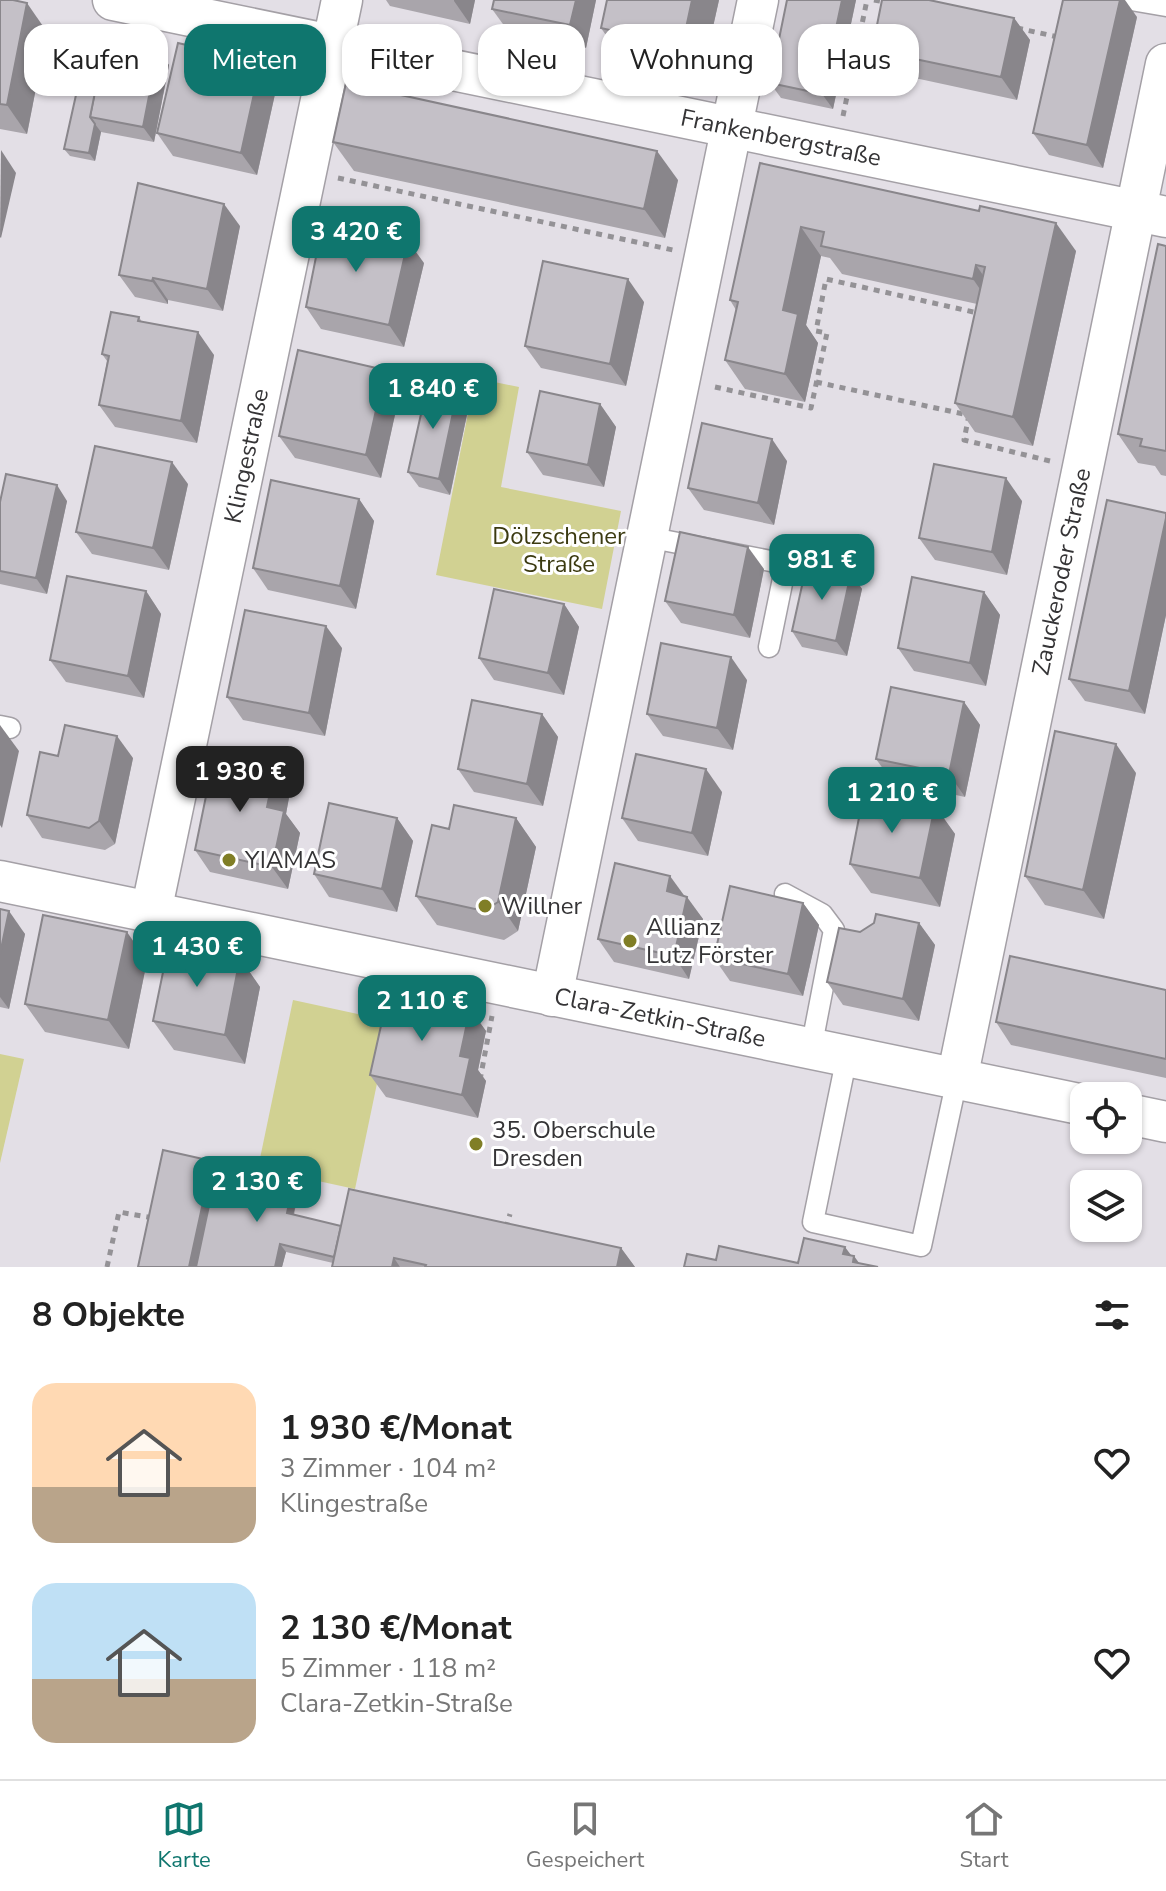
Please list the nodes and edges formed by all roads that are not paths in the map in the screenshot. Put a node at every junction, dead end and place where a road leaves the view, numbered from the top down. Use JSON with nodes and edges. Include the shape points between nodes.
{"nodes":[{"id":1,"x":113,"y":0,"type":"edge"},
{"id":2,"x":342,"y":0,"type":"edge"},
{"id":3,"x":758,"y":0,"type":"edge"},
{"id":4,"x":1131,"y":0,"type":"edge"},
{"id":5,"x":1166,"y":6,"type":"edge"},
{"id":6,"x":333,"y":45,"type":"junction"},
{"id":7,"x":1166,"y":64,"type":"edge"},
{"id":8,"x":732,"y":128,"type":"junction"},
{"id":9,"x":1151,"y":214,"type":"edge"},
{"id":10,"x":647,"y":537,"type":"junction"},
{"id":11,"x":769,"y":647,"type":"dead end"},
{"id":12,"x":0,"y":881,"type":"edge"},
{"id":13,"x":785,"y":894,"type":"dead end"},
{"id":14,"x":151,"y":912,"type":"junction"},
{"id":15,"x":552,"y":996,"type":"junction"},
{"id":16,"x":829,"y":1053,"type":"junction"},
{"id":17,"x":957,"y":1079,"type":"junction"},
{"id":18,"x":1070,"y":1102,"type":"edge"},
{"id":19,"x":1142,"y":1117,"type":"edge"},
{"id":20,"x":1166,"y":1122,"type":"edge"}],
"edges":[{"from":1,"to":6,"type":"street","name":"Frankenbergstraße"},
{"from":2,"to":6,"type":"street","name":"Klingestraße"},
{"from":3,"to":8,"type":"street"},
{"from":4,"to":5,"type":"lane"},
{"from":6,"to":8,"type":"street","name":"Frankenbergstraße"},
{"from":6,"to":14,"type":"street","name":"Klingestraße"},
{"from":7,"to":9,"type":"street","name":"Zauckeroder Straße"},
{"from":8,"to":9,"type":"street","name":"Frankenbergstraße"},
{"from":8,"to":10,"type":"street"},
{"from":9,"to":17,"type":"street","name":"Zauckeroder Straße","via":[[1082,468]]},
{"from":10,"to":11,"type":"lane","via":[[786,564]]},
{"from":10,"to":15,"type":"street"},
{"from":12,"to":14,"type":"street","name":"Clara-Zetkin-Straße"},
{"from":13,"to":16,"type":"lane","via":[[822,914],[834,930]]},
{"from":14,"to":15,"type":"street","name":"Clara-Zetkin-Straße"},
{"from":15,"to":16,"type":"street","name":"Clara-Zetkin-Straße"},
{"from":16,"to":17,"type":"street","name":"Clara-Zetkin-Straße"},
{"from":16,"to":17,"type":"lane","via":[[813,1222],[921,1246]]},
{"from":17,"to":18,"type":"street","name":"Clara-Zetkin-Straße"},
{"from":19,"to":20,"type":"street"}]}
